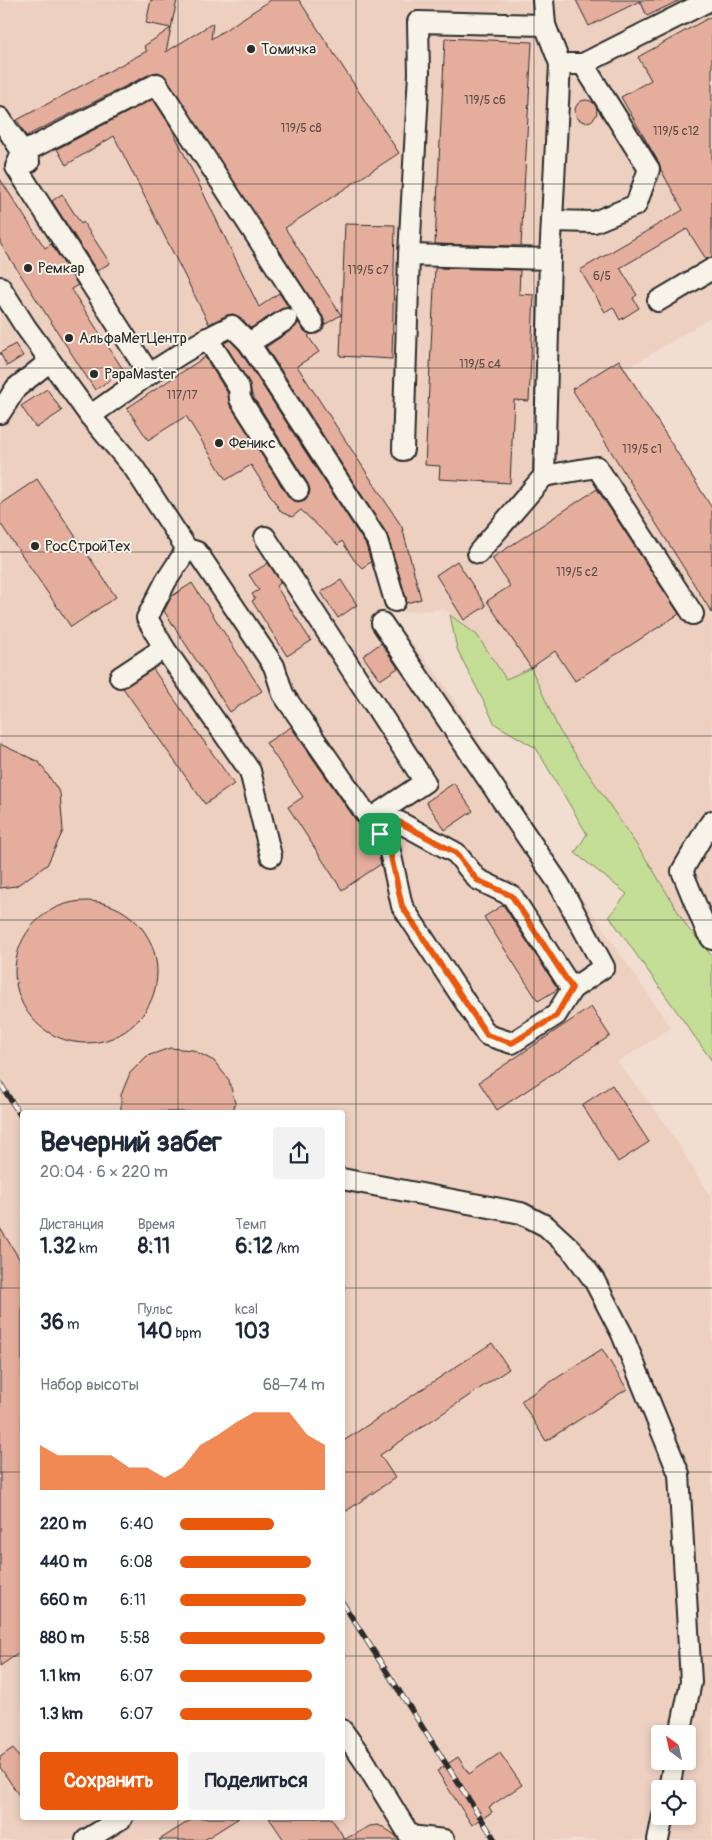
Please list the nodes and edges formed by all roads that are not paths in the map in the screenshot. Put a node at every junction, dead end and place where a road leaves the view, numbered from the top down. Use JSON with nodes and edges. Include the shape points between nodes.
{"nodes":[{"id":1,"x":543,"y":0,"type":"edge"},
{"id":2,"x":710,"y":0,"type":"edge"},
{"id":3,"x":545,"y":25,"type":"junction"},
{"id":4,"x":560,"y":64,"type":"junction"},
{"id":5,"x":583,"y":64,"type":"junction"},
{"id":6,"x":0,"y":118,"type":"edge"},
{"id":7,"x":25,"y":157,"type":"junction"},
{"id":8,"x":552,"y":221,"type":"junction"},
{"id":9,"x":409,"y":255,"type":"junction"},
{"id":10,"x":550,"y":259,"type":"junction"},
{"id":11,"x":712,"y":269,"type":"edge"},
{"id":12,"x":0,"y":287,"type":"edge"},
{"id":13,"x":658,"y":301,"type":"dead end"},
{"id":14,"x":287,"y":319,"type":"dead end"},
{"id":15,"x":313,"y":323,"type":"dead end"},
{"id":16,"x":207,"y":338,"type":"junction"},
{"id":17,"x":250,"y":343,"type":"junction"},
{"id":18,"x":50,"y":361,"type":"junction"},
{"id":19,"x":149,"y":374,"type":"junction"},
{"id":20,"x":0,"y":413,"type":"edge"},
{"id":21,"x":90,"y":416,"type":"junction"},
{"id":22,"x":403,"y":450,"type":"dead end"},
{"id":23,"x":544,"y":476,"type":"junction"},
{"id":24,"x":298,"y":490,"type":"dead end"},
{"id":25,"x":265,"y":536,"type":"dead end"},
{"id":26,"x":188,"y":549,"type":"junction"},
{"id":27,"x":478,"y":553,"type":"dead end"},
{"id":28,"x":394,"y":601,"type":"dead end"},
{"id":29,"x":693,"y":614,"type":"dead end"},
{"id":30,"x":382,"y":623,"type":"dead end"},
{"id":31,"x":164,"y":648,"type":"junction"},
{"id":32,"x":120,"y":677,"type":"dead end"},
{"id":33,"x":712,"y":822,"type":"edge"},
{"id":34,"x":375,"y":826,"type":"junction"},
{"id":35,"x":271,"y":856,"type":"dead end"},
{"id":36,"x":712,"y":939,"type":"edge"},
{"id":37,"x":572,"y":988,"type":"junction"},
{"id":38,"x":345,"y":1180,"type":"edge"},
{"id":39,"x":682,"y":1725,"type":"edge"},
{"id":40,"x":345,"y":1734,"type":"edge"},
{"id":41,"x":119,"y":1820,"type":"edge"},
{"id":42,"x":661,"y":1825,"type":"edge"},
{"id":43,"x":86,"y":1840,"type":"edge"},
{"id":44,"x":444,"y":1840,"type":"edge"},
{"id":45,"x":658,"y":1840,"type":"edge"}],
"edges":[{"from":1,"to":3,"type":"lane"},
{"from":2,"to":5,"type":"lane"},
{"from":3,"to":4,"type":"lane"},
{"from":3,"to":9,"type":"lane","via":[[418,22],[419,73]]},
{"from":4,"to":5,"type":"lane"},
{"from":4,"to":8,"type":"lane"},
{"from":5,"to":8,"type":"lane","via":[[649,170],[636,205],[594,222]]},
{"from":6,"to":7,"type":"lane"},
{"from":7,"to":15,"type":"lane","via":[[157,84]]},
{"from":7,"to":19,"type":"lane","via":[[16,167]]},
{"from":8,"to":10,"type":"lane"},
{"from":9,"to":10,"type":"lane"},
{"from":9,"to":22,"type":"lane"},
{"from":10,"to":23,"type":"lane"},
{"from":11,"to":13,"type":"lane"},
{"from":12,"to":18,"type":"lane"},
{"from":14,"to":17,"type":"lane"},
{"from":16,"to":17,"type":"lane","via":[[232,326]]},
{"from":16,"to":19,"type":"lane"},
{"from":16,"to":24,"type":"lane","via":[[239,388],[240,399]]},
{"from":17,"to":28,"type":"lane","via":[[377,540]]},
{"from":18,"to":20,"type":"lane","via":[[16,388]]},
{"from":18,"to":21,"type":"lane"},
{"from":19,"to":21,"type":"lane"},
{"from":21,"to":26,"type":"lane","via":[[134,468]]},
{"from":23,"to":27,"type":"lane"},
{"from":23,"to":29,"type":"lane","via":[[597,467]]},
{"from":25,"to":34,"type":"lane","via":[[425,782]]},
{"from":26,"to":31,"type":"lane","via":[[166,581],[147,618]]},
{"from":26,"to":34,"type":"lane","via":[[197,552],[203,560],[274,666],[283,694]]},
{"from":30,"to":37,"type":"lane","via":[[559,884],[604,967]]},
{"from":31,"to":32,"type":"lane"},
{"from":31,"to":35,"type":"lane","via":[[250,771]]},
{"from":33,"to":36,"type":"lane","via":[[682,871]]},
{"from":34,"to":37,"type":"lane","via":[[399,822],[456,853],[477,880],[512,896]]},
{"from":34,"to":37,"type":"lane","via":[[389,847],[402,906],[487,1035],[512,1043],[556,1016]]},
{"from":38,"to":39,"type":"lane","via":[[521,1212],[546,1226],[572,1250],[594,1280],[622,1334],[679,1474],[691,1682]]},
{"from":40,"to":44,"type":"lane","via":[[410,1836]]},
{"from":41,"to":43,"type":"lane"},
{"from":42,"to":45,"type":"lane"}]}
